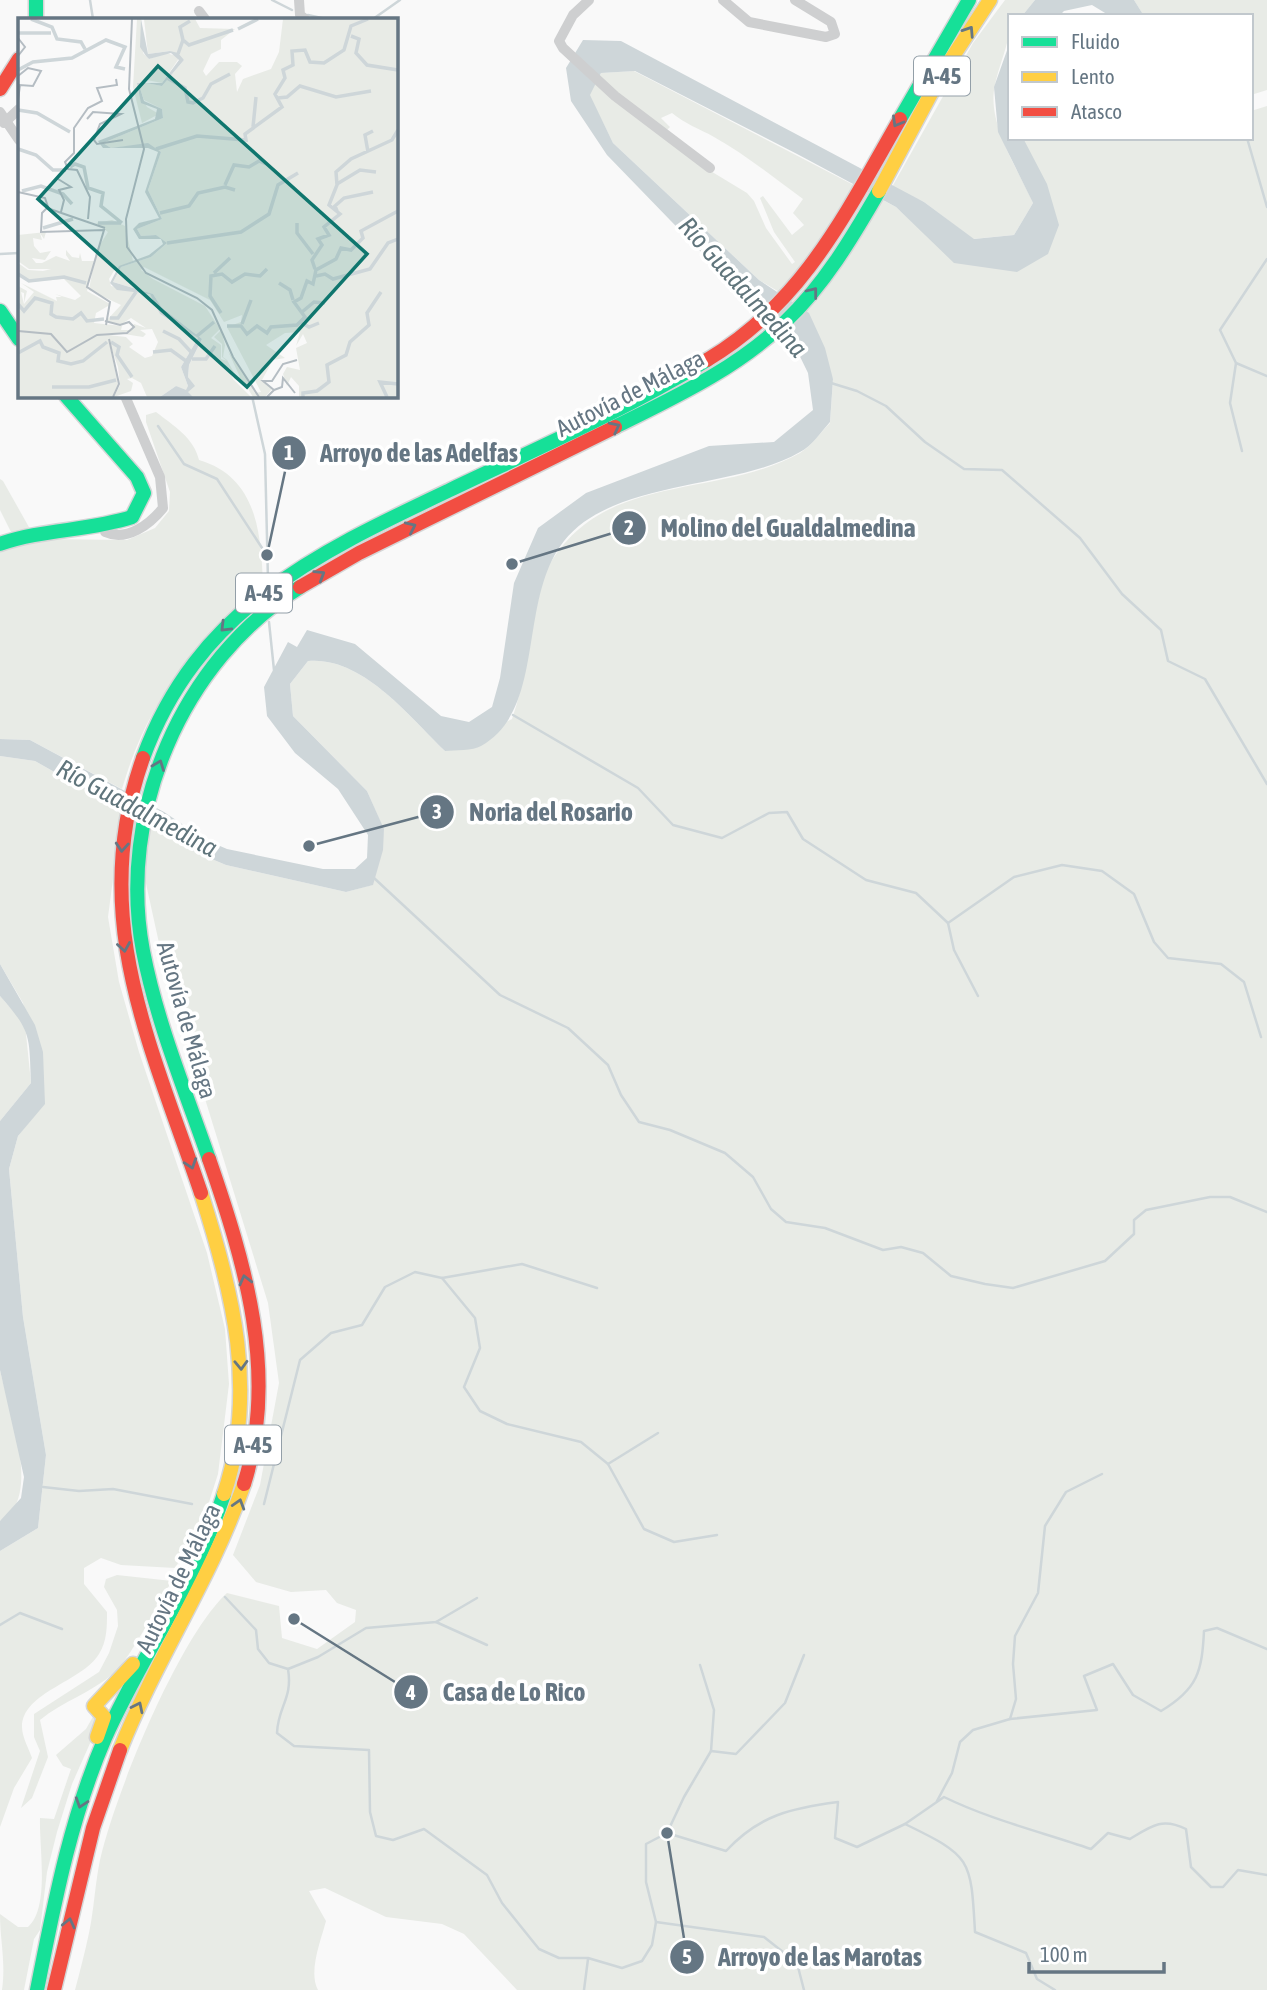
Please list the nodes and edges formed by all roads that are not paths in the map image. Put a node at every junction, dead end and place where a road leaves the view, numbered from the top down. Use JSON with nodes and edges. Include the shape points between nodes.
{"nodes":[{"id":1,"x":36,"y":0,"type":"edge"},
{"id":2,"x":299,"y":0,"type":"edge"},
{"id":3,"x":589,"y":0,"type":"edge"},
{"id":4,"x":723,"y":0,"type":"edge"},
{"id":5,"x":795,"y":0,"type":"edge"},
{"id":6,"x":969,"y":0,"type":"edge"},
{"id":7,"x":990,"y":0,"type":"edge"},
{"id":8,"x":36,"y":18,"type":"edge"},
{"id":9,"x":304,"y":18,"type":"edge"},
{"id":10,"x":18,"y":61,"type":"edge"},
{"id":11,"x":0,"y":89,"type":"edge"},
{"id":12,"x":18,"y":109,"type":"edge"},
{"id":13,"x":2,"y":117,"type":"edge"},
{"id":14,"x":18,"y":139,"type":"edge"},
{"id":15,"x":709,"y":168,"type":"dead end"},
{"id":16,"x":0,"y":311,"type":"edge"},
{"id":17,"x":18,"y":338,"type":"edge"},
{"id":18,"x":67,"y":397,"type":"edge"},
{"id":19,"x":125,"y":397,"type":"edge"},
{"id":20,"x":104,"y":526,"type":"junction"},
{"id":21,"x":0,"y":544,"type":"edge"},
{"id":22,"x":164,"y":1626,"type":"junction"},
{"id":23,"x":91,"y":1774,"type":"junction"},
{"id":24,"x":37,"y":1990,"type":"edge"},
{"id":25,"x":54,"y":1990,"type":"edge"}],
"edges":[{"from":1,"to":8,"type":"main road"},
{"from":2,"to":9,"type":"street"},
{"from":3,"to":15,"type":"street","via":[[573,15],[559,41],[563,48],[615,96]]},
{"from":4,"to":5,"type":"street","via":[[749,23],[765,28],[826,37],[835,34],[831,22]]},
{"from":6,"to":22,"type":"main road","name":"Autovía de Málaga","number":"A-45","one_way":true,"via":[[827,246],[794,289],[736,343],[571,432],[339,543],[249,605],[199,656],[168,698],[130,794],[120,922],[135,998],[235,1304],[242,1392],[231,1476],[207,1542]]},
{"from":25,"to":7,"type":"main road","name":"Autovía de Málaga","number":"A-45","one_way":true,"via":[[110,1773],[237,1512],[260,1391],[257,1339],[241,1264],[154,1003],[137,925],[135,879],[146,801],[185,703],[238,638],[282,600],[349,557],[579,446],[746,356],[807,300],[841,255],[949,63]]},
{"from":10,"to":11,"type":"main road"},
{"from":12,"to":13,"type":"street"},
{"from":13,"to":14,"type":"street"},
{"from":16,"to":17,"type":"main road"},
{"from":18,"to":20,"type":"main road","via":[[122,457],[145,493],[132,517]]},
{"from":19,"to":20,"type":"street","via":[[160,477],[163,508],[152,522],[132,532],[111,535]]},
{"from":20,"to":21,"type":"main road","via":[[25,534]]},
{"from":22,"to":23,"type":"main road","name":"Autovía de Málaga","number":"A-45","via":[[122,1703]]},
{"from":22,"to":23,"type":"main road","via":[[94,1706],[104,1717],[90,1754]]},
{"from":23,"to":24,"type":"main road","name":"Autovía de Málaga","number":"A-45","one_way":true,"via":[[58,1884]]}]}
